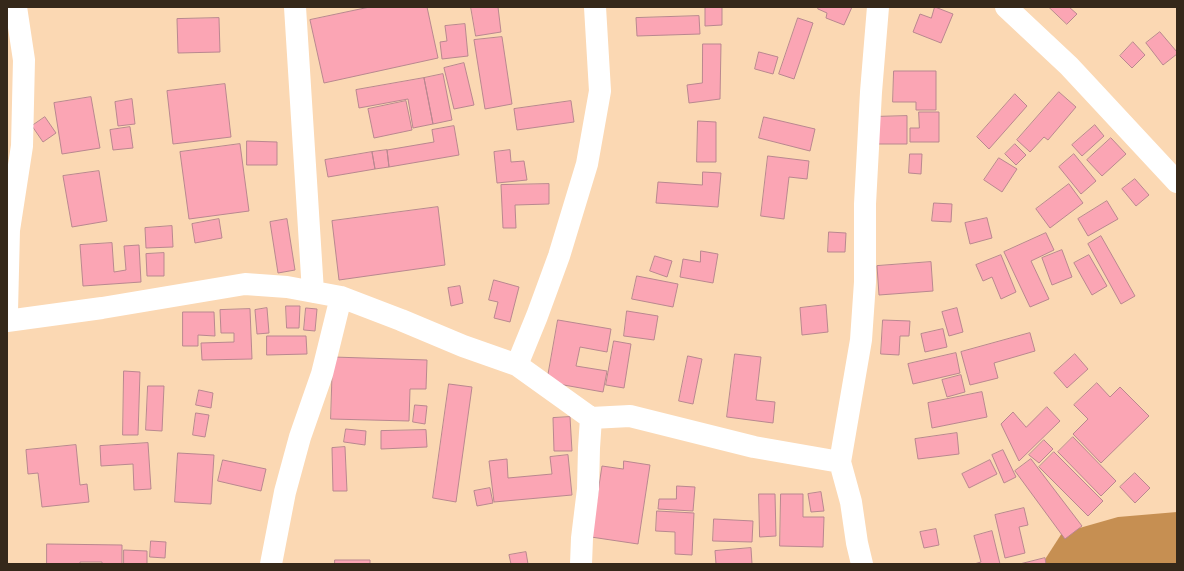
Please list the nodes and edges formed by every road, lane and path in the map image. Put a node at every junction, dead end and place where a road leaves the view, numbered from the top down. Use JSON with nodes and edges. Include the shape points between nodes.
{"nodes":[{"id":1,"x":16,"y":7,"type":"edge"},
{"id":2,"x":296,"y":7,"type":"edge"},
{"id":3,"x":595,"y":7,"type":"edge"},
{"id":4,"x":878,"y":7,"type":"edge"},
{"id":5,"x":1006,"y":7,"type":"edge"},
{"id":6,"x":1177,"y":182,"type":"edge"},
{"id":7,"x":313,"y":292,"type":"junction"},
{"id":8,"x":341,"y":297,"type":"junction"},
{"id":9,"x":7,"y":310,"type":"edge"},
{"id":10,"x":7,"y":321,"type":"edge"},
{"id":11,"x":517,"y":364,"type":"junction"},
{"id":12,"x":591,"y":418,"type":"junction"},
{"id":13,"x":840,"y":462,"type":"junction"},
{"id":14,"x":271,"y":564,"type":"edge"},
{"id":15,"x":581,"y":564,"type":"edge"},
{"id":16,"x":862,"y":564,"type":"edge"}],
"edges":[{"from":1,"to":9,"type":"street","via":[[24,60],[22,146],[9,230]]},
{"from":2,"to":7,"type":"street"},
{"from":3,"to":11,"type":"street","via":[[600,91],[587,164],[537,316]]},
{"from":4,"to":13,"type":"street","via":[[864,204],[865,282],[862,340]]},
{"from":5,"to":6,"type":"street","via":[[1069,66]]},
{"from":7,"to":8,"type":"street"},
{"from":7,"to":10,"type":"street","via":[[245,284]]},
{"from":8,"to":11,"type":"street","via":[[463,346]]},
{"from":8,"to":14,"type":"street","via":[[322,374],[300,437],[287,485]]},
{"from":11,"to":12,"type":"street"},
{"from":12,"to":13,"type":"street","via":[[630,416],[754,447]]},
{"from":12,"to":15,"type":"street"},
{"from":13,"to":16,"type":"street","via":[[851,502]]}]}
